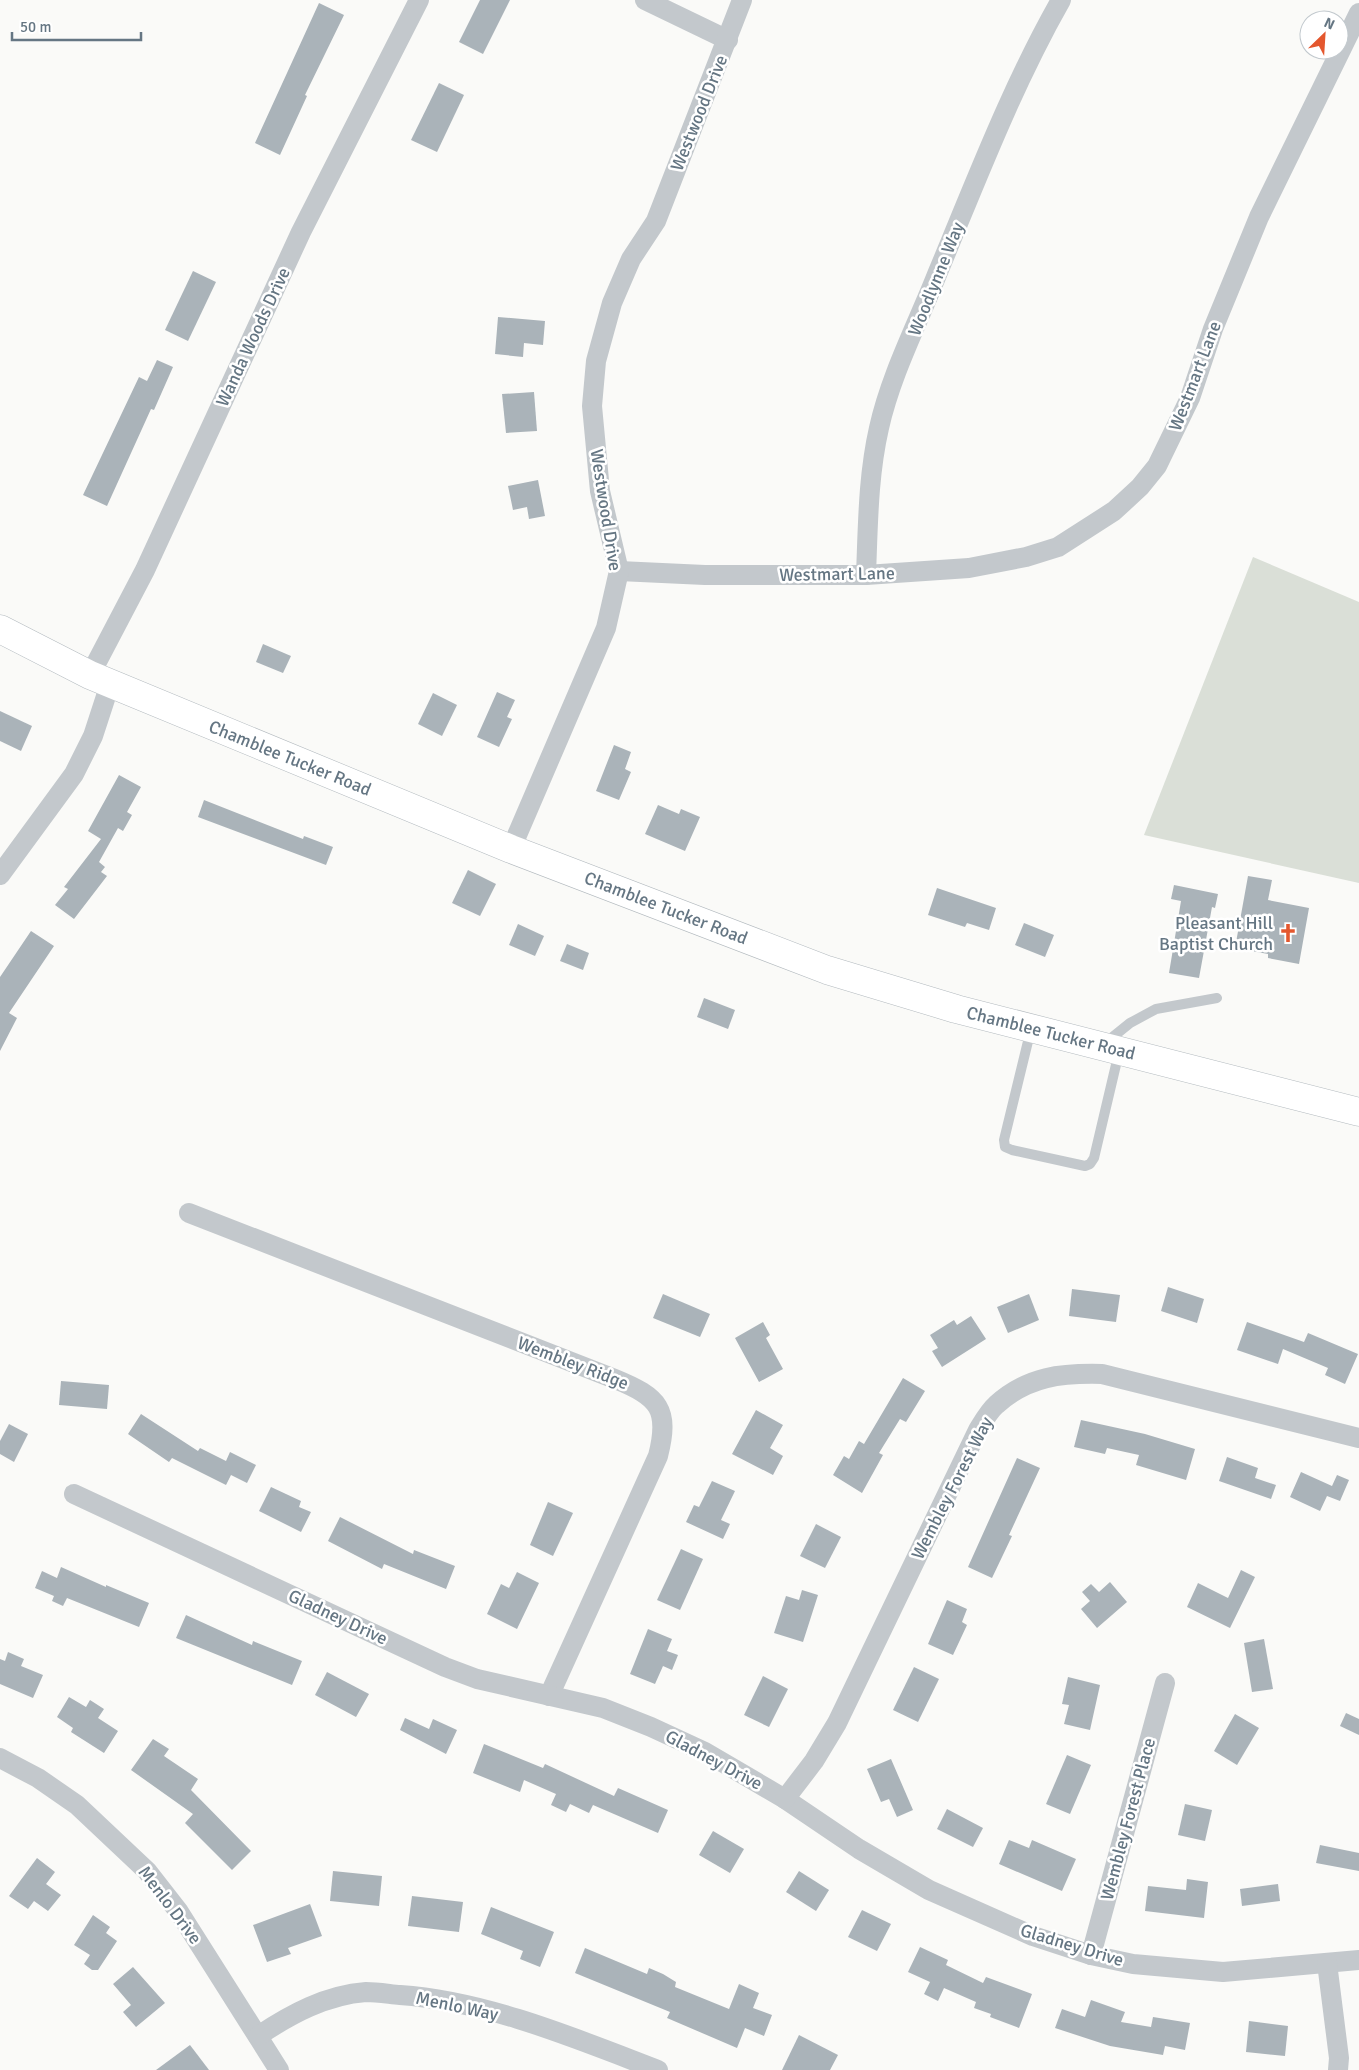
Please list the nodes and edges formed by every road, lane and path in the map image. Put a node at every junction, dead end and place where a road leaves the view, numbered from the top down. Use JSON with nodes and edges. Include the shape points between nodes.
{"nodes":[{"id":1,"x":419,"y":0,"type":"edge"},
{"id":2,"x":644,"y":0,"type":"edge"},
{"id":3,"x":742,"y":0,"type":"edge"},
{"id":4,"x":1062,"y":0,"type":"edge"},
{"id":5,"x":1359,"y":13,"type":"edge"},
{"id":6,"x":728,"y":40,"type":"junction"},
{"id":7,"x":619,"y":571,"type":"junction"},
{"id":8,"x":866,"y":575,"type":"junction"},
{"id":9,"x":0,"y":629,"type":"edge"},
{"id":10,"x":100,"y":680,"type":"junction"},
{"id":11,"x":511,"y":849,"type":"junction"},
{"id":12,"x":0,"y":876,"type":"edge"},
{"id":13,"x":1217,"y":998,"type":"dead end"},
{"id":14,"x":1031,"y":1028,"type":"junction"},
{"id":15,"x":1110,"y":1048,"type":"junction"},
{"id":16,"x":1359,"y":1112,"type":"edge"},
{"id":17,"x":189,"y":1213,"type":"dead end"},
{"id":18,"x":1359,"y":1438,"type":"edge"},
{"id":19,"x":74,"y":1494,"type":"dead end"},
{"id":20,"x":1165,"y":1683,"type":"dead end"},
{"id":21,"x":549,"y":1696,"type":"junction"},
{"id":22,"x":0,"y":1758,"type":"edge"},
{"id":23,"x":785,"y":1799,"type":"junction"},
{"id":24,"x":1091,"y":1955,"type":"junction"},
{"id":25,"x":1359,"y":1960,"type":"edge"},
{"id":26,"x":1327,"y":1964,"type":"junction"},
{"id":27,"x":258,"y":2036,"type":"junction"},
{"id":28,"x":280,"y":2070,"type":"edge"},
{"id":29,"x":658,"y":2070,"type":"edge"},
{"id":30,"x":1338,"y":2070,"type":"edge"}],
"edges":[{"from":1,"to":10,"type":"street","name":"Wanda Woods Drive","via":[[301,232],[145,570]]},
{"from":2,"to":6,"type":"street"},
{"from":3,"to":6,"type":"street","name":"Westwood Drive"},
{"from":4,"to":8,"type":"street","name":"Woodlynne Way","via":[[1040,36],[982,167],[893,382],[879,426],[870,473]]},
{"from":5,"to":8,"type":"street","name":"Westmart Lane","via":[[1259,217],[1213,329],[1190,398],[1157,466],[1140,487],[1114,510],[1058,547],[969,568]]},
{"from":6,"to":7,"type":"street","name":"Westwood Drive","via":[[656,221],[631,259],[612,303],[596,361],[592,406],[600,491]]},
{"from":7,"to":8,"type":"street","name":"Westmart Lane","via":[[705,575]]},
{"from":7,"to":11,"type":"street","name":"Westwood Drive","via":[[606,628]]},
{"from":9,"to":10,"type":"main road","name":"Chamblee Tucker Road"},
{"from":10,"to":11,"type":"main road","name":"Chamblee Tucker Road"},
{"from":10,"to":12,"type":"street","name":"Wanda Woods Drive","via":[[93,736],[74,774]]},
{"from":11,"to":14,"type":"main road","name":"Chamblee Tucker Road","via":[[827,970]]},
{"from":13,"to":15,"type":"lane","via":[[1156,1009],[1130,1023]]},
{"from":14,"to":15,"type":"main road","name":"Chamblee Tucker Road"},
{"from":14,"to":15,"type":"lane","via":[[1004,1140],[1006,1147],[1012,1150],[1085,1166],[1090,1164],[1094,1158]]},
{"from":15,"to":16,"type":"main road","name":"Chamblee Tucker Road"},
{"from":17,"to":21,"type":"street","name":"Wembley Ridge","via":[[643,1390],[661,1411],[664,1431],[658,1456]]},
{"from":18,"to":23,"type":"street","name":"Wembley Forest Way","via":[[1102,1374],[1065,1373],[1031,1382],[996,1405],[978,1430],[837,1723]]},
{"from":19,"to":21,"type":"street","name":"Gladney Drive","via":[[445,1667],[477,1679]]},
{"from":20,"to":24,"type":"street","name":"Wembley Forest Place"},
{"from":21,"to":23,"type":"street","name":"Gladney Drive","via":[[603,1708],[651,1727],[704,1752]]},
{"from":22,"to":27,"type":"street","name":"Menlo Drive","via":[[38,1778],[77,1805],[147,1870],[179,1912]]},
{"from":23,"to":24,"type":"street","name":"Gladney Drive","via":[[859,1849],[929,1890],[1033,1936]]},
{"from":24,"to":26,"type":"street","name":"Gladney Drive","via":[[1133,1964],[1223,1972]]},
{"from":25,"to":26,"type":"street","name":"Gladney Drive"},
{"from":26,"to":30,"type":"street"},
{"from":27,"to":28,"type":"street","name":"Menlo Drive"},
{"from":27,"to":29,"type":"street","name":"Menlo Way","via":[[285,2018],[326,2000],[366,1992],[430,1997],[492,2012]]}]}
